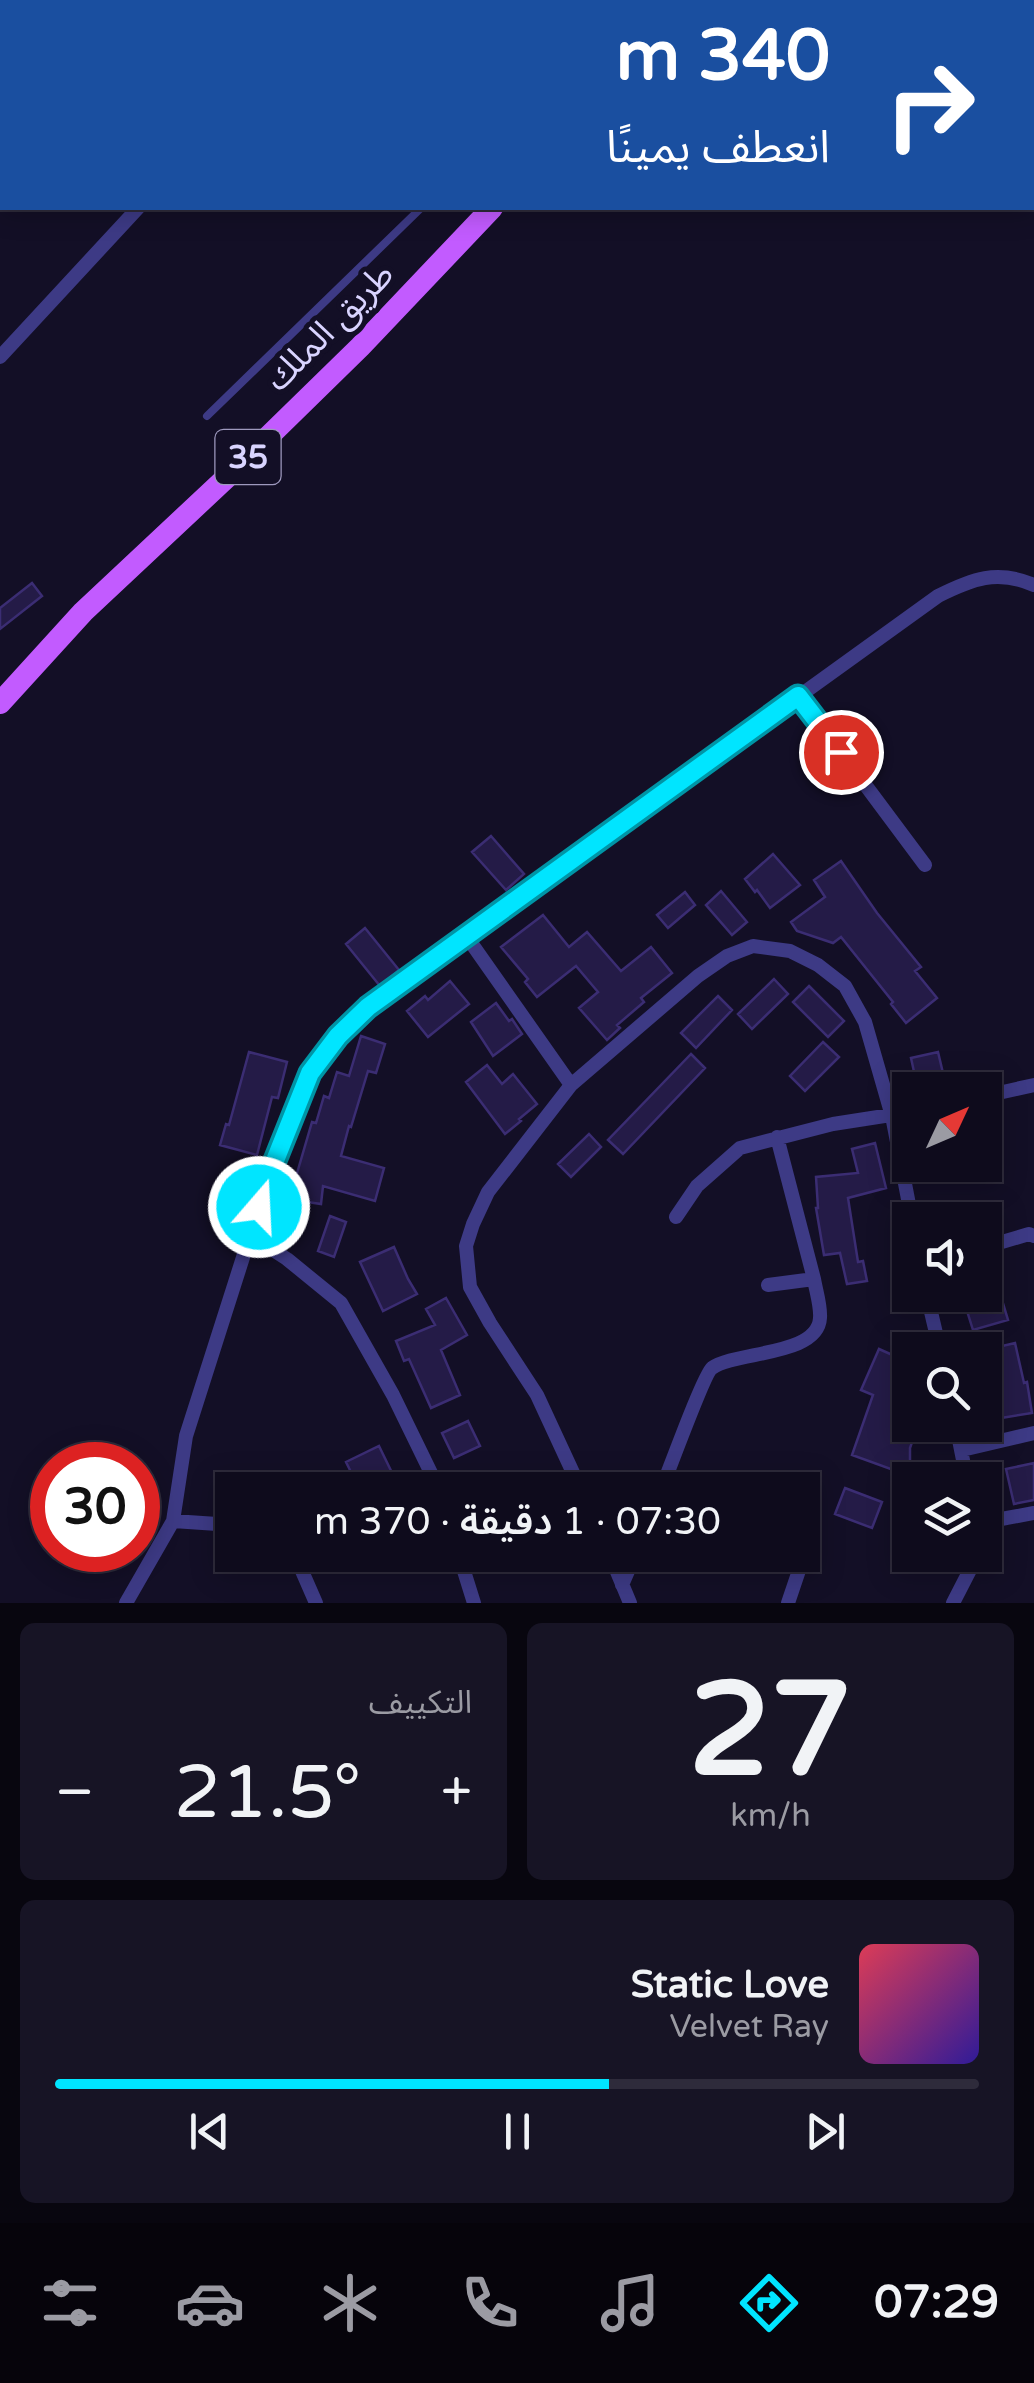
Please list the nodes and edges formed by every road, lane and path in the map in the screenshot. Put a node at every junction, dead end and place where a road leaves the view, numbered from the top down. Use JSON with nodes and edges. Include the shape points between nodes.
{"nodes":[{"id":1,"x":136,"y":210,"type":"edge"},
{"id":2,"x":419,"y":210,"type":"edge"},
{"id":3,"x":490,"y":210,"type":"edge"},
{"id":4,"x":0,"y":357,"type":"edge"},
{"id":5,"x":207,"y":416,"type":"dead end"},
{"id":6,"x":1034,"y":584,"type":"edge"},
{"id":7,"x":798,"y":696,"type":"junction"},
{"id":8,"x":0,"y":702,"type":"edge"},
{"id":9,"x":925,"y":865,"type":"dead end"},
{"id":10,"x":466,"y":937,"type":"junction"},
{"id":11,"x":571,"y":1085,"type":"junction"},
{"id":12,"x":1034,"y":1085,"type":"edge"},
{"id":13,"x":1002,"y":1092,"type":"edge"},
{"id":14,"x":892,"y":1116,"type":"joint"},
{"id":15,"x":778,"y":1137,"type":"junction"},
{"id":16,"x":676,"y":1217,"type":"dead end"},
{"id":17,"x":250,"y":1235,"type":"junction"},
{"id":18,"x":1034,"y":1236,"type":"edge"},
{"id":19,"x":1002,"y":1242,"type":"edge"},
{"id":20,"x":814,"y":1279,"type":"junction"},
{"id":21,"x":768,"y":1285,"type":"dead end"},
{"id":22,"x":1034,"y":1434,"type":"edge"},
{"id":23,"x":960,"y":1442,"type":"edge"},
{"id":24,"x":962,"y":1450,"type":"junction"},
{"id":25,"x":964,"y":1462,"type":"edge"},
{"id":26,"x":429,"y":1472,"type":"edge"},
{"id":27,"x":573,"y":1472,"type":"edge"},
{"id":28,"x":668,"y":1472,"type":"edge"},
{"id":29,"x":1034,"y":1513,"type":"edge"},
{"id":30,"x":1002,"y":1519,"type":"edge"},
{"id":31,"x":173,"y":1521,"type":"junction"},
{"id":32,"x":215,"y":1524,"type":"edge"},
{"id":33,"x":302,"y":1572,"type":"edge"},
{"id":34,"x":464,"y":1572,"type":"edge"},
{"id":35,"x":617,"y":1572,"type":"edge"},
{"id":36,"x":627,"y":1572,"type":"edge"},
{"id":37,"x":798,"y":1572,"type":"edge"},
{"id":38,"x":968,"y":1572,"type":"edge"},
{"id":39,"x":622,"y":1584,"type":"junction"},
{"id":40,"x":126,"y":1603,"type":"edge"},
{"id":41,"x":316,"y":1603,"type":"edge"},
{"id":42,"x":474,"y":1603,"type":"edge"},
{"id":43,"x":630,"y":1603,"type":"edge"},
{"id":44,"x":788,"y":1603,"type":"edge"},
{"id":45,"x":953,"y":1603,"type":"edge"}],
"edges":[{"from":1,"to":4,"type":"street"},
{"from":2,"to":5,"type":"lane"},
{"from":3,"to":8,"type":"main road","name":"طريق الملك","number":"35"},
{"from":6,"to":7,"type":"street","via":[[988,576],[938,596]]},
{"from":7,"to":9,"type":"street"},
{"from":7,"to":10,"type":"street"},
{"from":10,"to":11,"type":"street"},
{"from":10,"to":17,"type":"street","via":[[368,1007],[310,1073]]},
{"from":11,"to":14,"type":"street","via":[[698,976],[753,946],[790,952],[845,986],[865,1022]]},
{"from":11,"to":27,"type":"street","via":[[488,1192],[466,1246],[470,1287],[537,1394]]},
{"from":12,"to":13,"type":"street"},
{"from":14,"to":15,"type":"street"},
{"from":15,"to":16,"type":"street","via":[[740,1148],[696,1186]]},
{"from":15,"to":20,"type":"street"},
{"from":17,"to":26,"type":"street","via":[[341,1303]]},
{"from":17,"to":31,"type":"street","via":[[186,1436]]},
{"from":18,"to":19,"type":"street"},
{"from":20,"to":21,"type":"street"},
{"from":20,"to":28,"type":"street","via":[[818,1328],[793,1346],[710,1370]]},
{"from":22,"to":24,"type":"street"},
{"from":23,"to":24,"type":"street"},
{"from":24,"to":25,"type":"street"},
{"from":29,"to":30,"type":"street"},
{"from":31,"to":32,"type":"street"},
{"from":31,"to":40,"type":"street"},
{"from":33,"to":41,"type":"street"},
{"from":34,"to":42,"type":"street"},
{"from":35,"to":39,"type":"street"},
{"from":36,"to":39,"type":"street"},
{"from":37,"to":44,"type":"street"},
{"from":38,"to":45,"type":"street"},
{"from":39,"to":43,"type":"street"}]}
